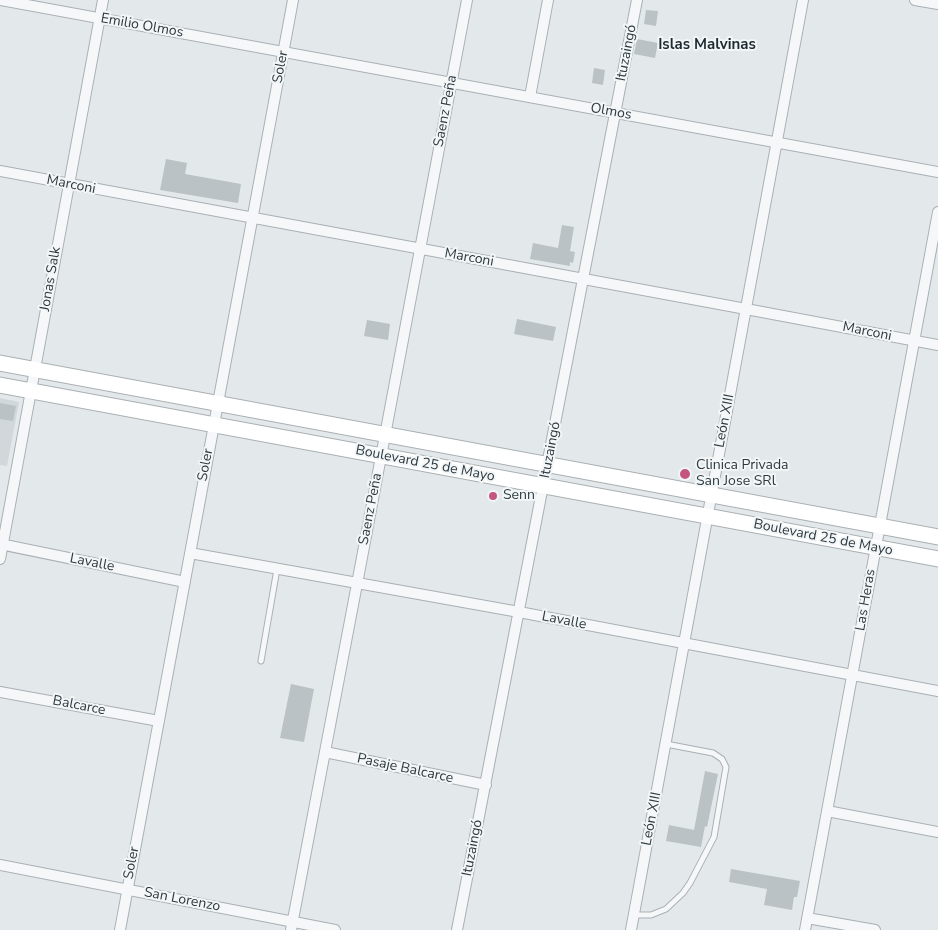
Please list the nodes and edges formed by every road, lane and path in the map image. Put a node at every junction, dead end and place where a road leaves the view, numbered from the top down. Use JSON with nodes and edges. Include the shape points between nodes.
{"nodes":[{"id":1,"x":0,"y":0,"type":"edge"},
{"id":2,"x":103,"y":0,"type":"edge"},
{"id":3,"x":293,"y":0,"type":"edge"},
{"id":4,"x":466,"y":0,"type":"edge"},
{"id":5,"x":548,"y":0,"type":"edge"},
{"id":6,"x":637,"y":0,"type":"edge"},
{"id":7,"x":804,"y":0,"type":"edge"},
{"id":8,"x":915,"y":0,"type":"edge"},
{"id":9,"x":938,"y":4,"type":"edge"},
{"id":10,"x":100,"y":18,"type":"junction"},
{"id":11,"x":284,"y":52,"type":"junction"},
{"id":12,"x":451,"y":83,"type":"junction"},
{"id":13,"x":530,"y":97,"type":"junction"},
{"id":14,"x":616,"y":113,"type":"junction"},
{"id":15,"x":777,"y":142,"type":"junction"},
{"id":16,"x":0,"y":171,"type":"edge"},
{"id":17,"x":938,"y":172,"type":"edge"},
{"id":18,"x":69,"y":184,"type":"junction"},
{"id":19,"x":938,"y":212,"type":"edge"},
{"id":20,"x":252,"y":218,"type":"junction"},
{"id":21,"x":420,"y":249,"type":"junction"},
{"id":22,"x":584,"y":279,"type":"junction"},
{"id":23,"x":746,"y":309,"type":"junction"},
{"id":24,"x":914,"y":341,"type":"junction"},
{"id":25,"x":938,"y":345,"type":"edge"},
{"id":26,"x":0,"y":363,"type":"edge"},
{"id":27,"x":35,"y":369,"type":"junction"},
{"id":28,"x":0,"y":384,"type":"edge"},
{"id":29,"x":31,"y":390,"type":"junction"},
{"id":30,"x":218,"y":404,"type":"junction"},
{"id":31,"x":214,"y":424,"type":"junction"},
{"id":32,"x":385,"y":435,"type":"junction"},
{"id":33,"x":381,"y":456,"type":"junction"},
{"id":34,"x":548,"y":465,"type":"junction"},
{"id":35,"x":544,"y":486,"type":"junction"},
{"id":36,"x":712,"y":495,"type":"junction"},
{"id":37,"x":708,"y":516,"type":"junction"},
{"id":38,"x":880,"y":527,"type":"junction"},
{"id":39,"x":938,"y":538,"type":"edge"},
{"id":40,"x":1,"y":545,"type":"edge"},
{"id":41,"x":876,"y":548,"type":"junction"},
{"id":42,"x":190,"y":553,"type":"junction"},
{"id":43,"x":0,"y":559,"type":"edge"},
{"id":44,"x":938,"y":559,"type":"edge"},
{"id":45,"x":277,"y":569,"type":"junction"},
{"id":46,"x":185,"y":582,"type":"junction"},
{"id":47,"x":357,"y":584,"type":"junction"},
{"id":48,"x":519,"y":612,"type":"junction"},
{"id":49,"x":684,"y":643,"type":"junction"},
{"id":50,"x":261,"y":661,"type":"dead end"},
{"id":51,"x":852,"y":675,"type":"junction"},
{"id":52,"x":938,"y":691,"type":"edge"},
{"id":53,"x":0,"y":692,"type":"edge"},
{"id":54,"x":159,"y":721,"type":"junction"},
{"id":55,"x":666,"y":744,"type":"junction"},
{"id":56,"x":325,"y":752,"type":"junction"},
{"id":57,"x":486,"y":785,"type":"junction"},
{"id":58,"x":827,"y":811,"type":"junction"},
{"id":59,"x":938,"y":832,"type":"edge"},
{"id":60,"x":0,"y":865,"type":"edge"},
{"id":61,"x":127,"y":890,"type":"junction"},
{"id":62,"x":634,"y":915,"type":"junction"},
{"id":63,"x":807,"y":918,"type":"junction"},
{"id":64,"x":292,"y":926,"type":"edge"},
{"id":65,"x":120,"y":930,"type":"edge"},
{"id":66,"x":335,"y":930,"type":"edge"},
{"id":67,"x":458,"y":930,"type":"edge"},
{"id":68,"x":631,"y":930,"type":"edge"},
{"id":69,"x":805,"y":930,"type":"edge"},
{"id":70,"x":875,"y":930,"type":"edge"}],
"edges":[{"from":1,"to":10,"type":"street","name":"Emilio Olmos"},
{"from":2,"to":10,"type":"street","name":"Jonas Salk"},
{"from":3,"to":11,"type":"street","name":"Soler"},
{"from":4,"to":12,"type":"street","name":"Saenz Peña"},
{"from":5,"to":13,"type":"street"},
{"from":6,"to":14,"type":"street","name":"Ituzaingó"},
{"from":7,"to":15,"type":"street","name":"León XIII"},
{"from":8,"to":9,"type":"street"},
{"from":10,"to":11,"type":"street","name":"Emilio Olmos"},
{"from":10,"to":18,"type":"street","name":"Jonas Salk"},
{"from":11,"to":12,"type":"street","name":"Olmos"},
{"from":11,"to":20,"type":"street","name":"Soler"},
{"from":12,"to":13,"type":"street","name":"Olmos"},
{"from":12,"to":21,"type":"street","name":"Saenz Peña"},
{"from":13,"to":14,"type":"street","name":"Olmos"},
{"from":14,"to":15,"type":"street","name":"Olmos"},
{"from":14,"to":22,"type":"street","name":"Ituzaingó"},
{"from":15,"to":17,"type":"street","name":"Olmos"},
{"from":15,"to":23,"type":"street","name":"León XIII"},
{"from":16,"to":18,"type":"street","name":"Marconi"},
{"from":18,"to":20,"type":"street","name":"Marconi"},
{"from":18,"to":27,"type":"street","name":"Jonas Salk"},
{"from":19,"to":24,"type":"street","name":"Las Heras"},
{"from":20,"to":21,"type":"street","name":"Marconi"},
{"from":20,"to":30,"type":"street","name":"Soler"},
{"from":21,"to":22,"type":"street","name":"Marconi"},
{"from":21,"to":32,"type":"street","name":"Saenz Peña"},
{"from":22,"to":23,"type":"street","name":"Marconi"},
{"from":22,"to":34,"type":"street","name":"Ituzaingó"},
{"from":23,"to":24,"type":"street","name":"Marconi"},
{"from":23,"to":36,"type":"street","name":"León XIII"},
{"from":24,"to":25,"type":"street","name":"Marconi"},
{"from":24,"to":38,"type":"street","name":"Las Heras"},
{"from":26,"to":27,"type":"street","name":"Boulevard 25 de Mayo"},
{"from":27,"to":29,"type":"street","name":"Jonas Salk"},
{"from":27,"to":30,"type":"street","name":"Boulevard 25 de Mayo"},
{"from":28,"to":29,"type":"street","name":"Boulevard 25 de Mayo"},
{"from":29,"to":31,"type":"street","name":"Boulevard 25 de Mayo"},
{"from":29,"to":40,"type":"street","name":"Jonas Salk"},
{"from":30,"to":31,"type":"street","name":"Soler"},
{"from":30,"to":32,"type":"street","name":"Boulevard 25 de Mayo"},
{"from":31,"to":33,"type":"street","name":"Boulevard 25 de Mayo"},
{"from":31,"to":42,"type":"street","name":"Soler"},
{"from":32,"to":33,"type":"street","name":"Saenz Peña"},
{"from":32,"to":34,"type":"street","name":"Boulevard 25 de Mayo"},
{"from":33,"to":35,"type":"street","name":"Boulevard 25 de Mayo"},
{"from":33,"to":47,"type":"street","name":"Saenz Peña"},
{"from":34,"to":35,"type":"street","name":"Ituzaingó"},
{"from":34,"to":36,"type":"street","name":"Boulevard 25 de Mayo"},
{"from":35,"to":37,"type":"street","name":"Boulevard 25 de Mayo"},
{"from":35,"to":48,"type":"street","name":"Ituzaingó"},
{"from":36,"to":37,"type":"street","name":"León XIII"},
{"from":36,"to":38,"type":"street","name":"Boulevard 25 de Mayo"},
{"from":37,"to":41,"type":"street","name":"Boulevard 25 de Mayo"},
{"from":37,"to":49,"type":"street","name":"León XIII"},
{"from":38,"to":39,"type":"street","name":"Boulevard 25 de Mayo"},
{"from":38,"to":41,"type":"street","name":"Las Heras"},
{"from":40,"to":43,"type":"street","name":"Jonas Salk"},
{"from":40,"to":46,"type":"street","name":"Lavalle"},
{"from":41,"to":44,"type":"street","name":"Boulevard 25 de Mayo"},
{"from":41,"to":51,"type":"street","name":"Las Heras"},
{"from":42,"to":45,"type":"street","name":"Lavalle"},
{"from":42,"to":46,"type":"street","name":"Soler"},
{"from":45,"to":47,"type":"street","name":"Lavalle"},
{"from":45,"to":50,"type":"lane"},
{"from":46,"to":54,"type":"street","name":"Soler"},
{"from":47,"to":48,"type":"street","name":"Lavalle"},
{"from":47,"to":56,"type":"street","name":"Saenz Peña"},
{"from":48,"to":49,"type":"street","name":"Lavalle"},
{"from":48,"to":57,"type":"street","name":"Ituzaingó"},
{"from":49,"to":51,"type":"street","name":"Lavalle"},
{"from":49,"to":55,"type":"street","name":"León XIII"},
{"from":51,"to":52,"type":"street","name":"Lavalle"},
{"from":51,"to":58,"type":"street","name":"Las Heras"},
{"from":53,"to":54,"type":"street","name":"Balcarce"},
{"from":54,"to":61,"type":"street","name":"Soler"},
{"from":55,"to":62,"type":"street","name":"León XIII"},
{"from":55,"to":62,"type":"lane","via":[[722,759],[726,767],[714,837],[683,894],[666,909],[651,915]]},
{"from":56,"to":57,"type":"street","name":"Pasaje Balcarce"},
{"from":56,"to":64,"type":"street","name":"Saenz Peña"},
{"from":57,"to":67,"type":"street","name":"Ituzaingó"},
{"from":58,"to":59,"type":"street"},
{"from":58,"to":63,"type":"street","name":"Las Heras"},
{"from":60,"to":61,"type":"street","name":"San Lorenzo"},
{"from":61,"to":64,"type":"street","name":"San Lorenzo"},
{"from":61,"to":65,"type":"street","name":"Soler"},
{"from":62,"to":68,"type":"street","name":"León XIII"},
{"from":63,"to":69,"type":"street","name":"Las Heras"},
{"from":63,"to":70,"type":"street"},
{"from":64,"to":66,"type":"street","name":"San Lorenzo"}]}
